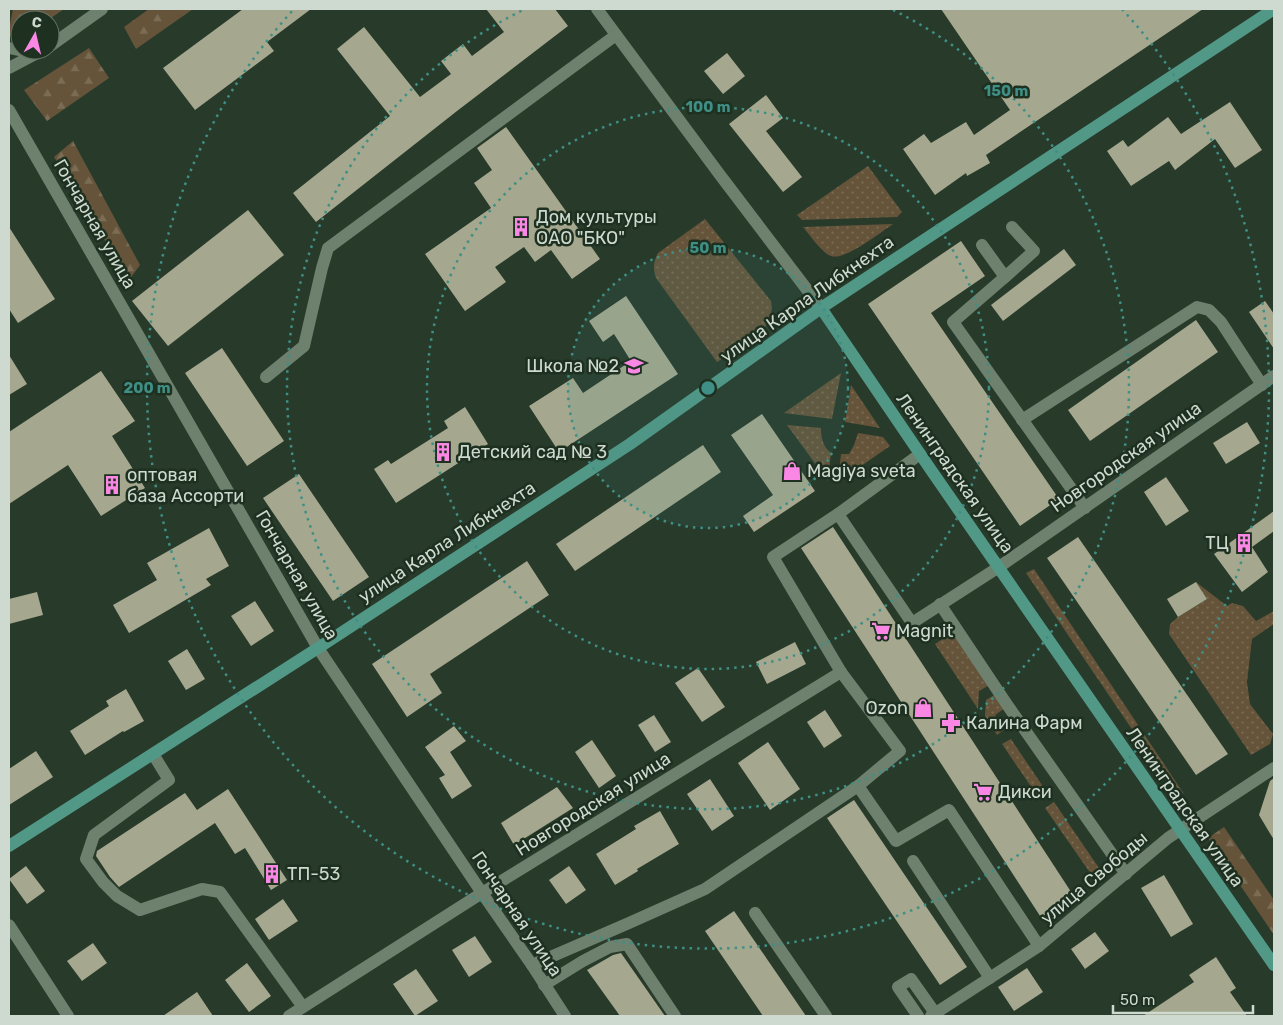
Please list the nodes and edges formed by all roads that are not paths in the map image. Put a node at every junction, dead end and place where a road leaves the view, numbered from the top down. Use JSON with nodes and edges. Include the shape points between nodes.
{"nodes":[{"id":1,"x":102,"y":9,"type":"edge"},
{"id":2,"x":597,"y":9,"type":"edge"},
{"id":3,"x":1273,"y":13,"type":"edge"},
{"id":4,"x":616,"y":35,"type":"junction"},
{"id":5,"x":60,"y":39,"type":"edge"},
{"id":6,"x":24,"y":60,"type":"edge"},
{"id":7,"x":9,"y":68,"type":"edge"},
{"id":8,"x":9,"y":110,"type":"edge"},
{"id":9,"x":1012,"y":227,"type":"dead end"},
{"id":10,"x":982,"y":245,"type":"dead end"},
{"id":11,"x":1005,"y":277,"type":"junction"},
{"id":12,"x":821,"y":308,"type":"junction"},
{"id":13,"x":1274,"y":376,"type":"edge"},
{"id":14,"x":266,"y":377,"type":"dead end"},
{"id":15,"x":1262,"y":385,"type":"junction"},
{"id":16,"x":1022,"y":420,"type":"junction"},
{"id":17,"x":920,"y":454,"type":"junction"},
{"id":18,"x":1084,"y":508,"type":"junction"},
{"id":19,"x":838,"y":514,"type":"junction"},
{"id":20,"x":999,"y":567,"type":"junction"},
{"id":21,"x":940,"y":604,"type":"junction"},
{"id":22,"x":318,"y":648,"type":"junction"},
{"id":23,"x":841,"y":672,"type":"junction"},
{"id":24,"x":153,"y":754,"type":"junction"},
{"id":25,"x":1274,"y":768,"type":"edge"},
{"id":26,"x":858,"y":786,"type":"junction"},
{"id":27,"x":1180,"y":830,"type":"junction"},
{"id":28,"x":9,"y":846,"type":"edge"},
{"id":29,"x":913,"y":861,"type":"dead end"},
{"id":30,"x":1126,"y":874,"type":"junction"},
{"id":31,"x":482,"y":893,"type":"junction"},
{"id":32,"x":755,"y":913,"type":"dead end"},
{"id":33,"x":9,"y":925,"type":"edge"},
{"id":34,"x":1039,"y":946,"type":"junction"},
{"id":35,"x":532,"y":965,"type":"junction"},
{"id":36,"x":1274,"y":965,"type":"edge"},
{"id":37,"x":990,"y":978,"type":"junction"},
{"id":38,"x":544,"y":985,"type":"junction"},
{"id":39,"x":303,"y":1007,"type":"junction"},
{"id":40,"x":933,"y":1015,"type":"edge"},
{"id":41,"x":68,"y":1016,"type":"edge"},
{"id":42,"x":289,"y":1016,"type":"edge"},
{"id":43,"x":565,"y":1016,"type":"edge"},
{"id":44,"x":675,"y":1016,"type":"edge"},
{"id":45,"x":826,"y":1016,"type":"edge"},
{"id":46,"x":918,"y":1016,"type":"edge"}],
"edges":[{"from":1,"to":5,"type":"street"},
{"from":2,"to":4,"type":"street","name":"Ленинградская улица"},
{"from":3,"to":12,"type":"main road","name":"улица Карла Либкнехта"},
{"from":4,"to":12,"type":"street","name":"Ленинградская улица"},
{"from":4,"to":14,"type":"street","via":[[328,248],[304,346]]},
{"from":6,"to":7,"type":"street"},
{"from":8,"to":22,"type":"street","name":"Гончарная улица"},
{"from":9,"to":11,"type":"street","via":[[1034,251]]},
{"from":10,"to":11,"type":"street"},
{"from":11,"to":16,"type":"street","via":[[953,322]]},
{"from":12,"to":17,"type":"main road","name":"Ленинградская улица"},
{"from":12,"to":22,"type":"main road","name":"улица Карла Либкнехта","via":[[630,444]]},
{"from":13,"to":15,"type":"street","name":"Новгородская улица"},
{"from":15,"to":16,"type":"street","via":[[1221,322],[1209,310],[1197,307]]},
{"from":15,"to":18,"type":"street","name":"Новгородская улица"},
{"from":16,"to":18,"type":"street"},
{"from":17,"to":19,"type":"street"},
{"from":17,"to":20,"type":"main road","name":"Ленинградская улица"},
{"from":18,"to":20,"type":"street","name":"Новгородская улица"},
{"from":19,"to":21,"type":"street","name":"Новгородская улица","via":[[912,622]]},
{"from":19,"to":23,"type":"street","via":[[772,556]]},
{"from":20,"to":21,"type":"street","name":"Новгородская улица"},
{"from":20,"to":27,"type":"main road","name":"Ленинградская улица"},
{"from":21,"to":30,"type":"street"},
{"from":22,"to":24,"type":"main road","name":"улица Карла Либкнехта"},
{"from":22,"to":31,"type":"street","name":"Гончарная улица"},
{"from":23,"to":26,"type":"street","via":[[900,752]]},
{"from":23,"to":31,"type":"street","name":"Новгородская улица"},
{"from":24,"to":28,"type":"main road","name":"улица Карла Либкнехта"},
{"from":24,"to":39,"type":"street","via":[[169,780],[94,834],[86,859],[117,896],[140,910],[202,889],[220,892]]},
{"from":25,"to":27,"type":"street","name":"улица Свободы"},
{"from":26,"to":34,"type":"street","via":[[896,841],[949,810]]},
{"from":26,"to":35,"type":"street","via":[[704,889]]},
{"from":27,"to":30,"type":"street","name":"улица Свободы"},
{"from":27,"to":36,"type":"main road","name":"Ленинградская улица"},
{"from":29,"to":37,"type":"street"},
{"from":30,"to":34,"type":"street","name":"улица Свободы"},
{"from":31,"to":35,"type":"street","name":"Гончарная улица"},
{"from":31,"to":39,"type":"street","name":"Новгородская улица"},
{"from":32,"to":45,"type":"street"},
{"from":33,"to":41,"type":"street"},
{"from":34,"to":37,"type":"street","name":"улица Свободы"},
{"from":35,"to":38,"type":"street","name":"Гончарная улица"},
{"from":37,"to":40,"type":"street","name":"улица Свободы"},
{"from":38,"to":43,"type":"street","name":"Гончарная улица"},
{"from":38,"to":44,"type":"street","via":[[610,947],[627,944]]},
{"from":39,"to":42,"type":"street","name":"Новгородская улица"},
{"from":40,"to":46,"type":"street","name":"улица Свободы","via":[[912,978],[898,987]]}]}
